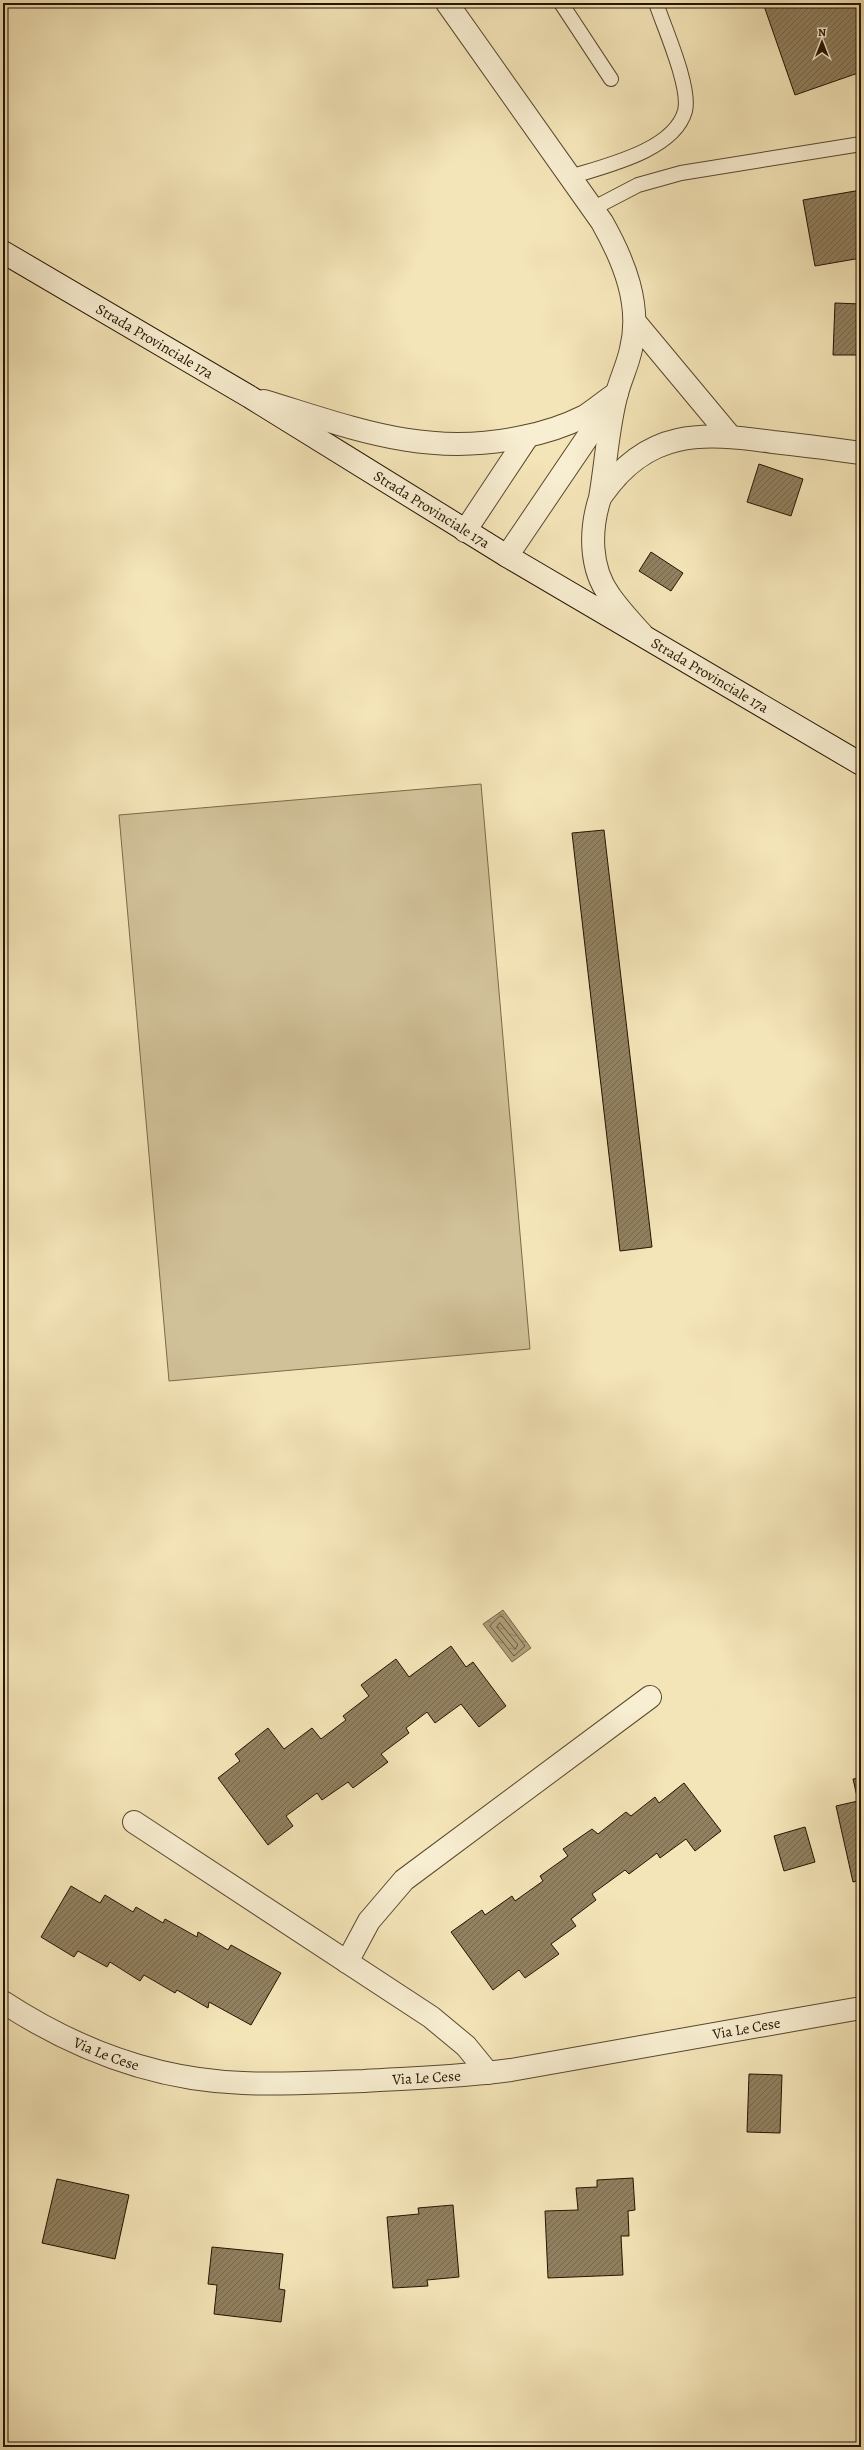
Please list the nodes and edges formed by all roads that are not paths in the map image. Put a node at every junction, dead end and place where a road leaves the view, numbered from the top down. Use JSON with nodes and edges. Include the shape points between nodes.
{"nodes":[{"id":1,"x":447,"y":3,"type":"edge"},
{"id":2,"x":561,"y":3,"type":"edge"},
{"id":3,"x":656,"y":3,"type":"edge"},
{"id":4,"x":611,"y":79,"type":"dead end"},
{"id":5,"x":861,"y":144,"type":"edge"},
{"id":6,"x":570,"y":177,"type":"junction"},
{"id":7,"x":592,"y":209,"type":"junction"},
{"id":8,"x":3,"y":252,"type":"edge"},
{"id":9,"x":635,"y":322,"type":"junction"},
{"id":10,"x":617,"y":393,"type":"junction"},
{"id":11,"x":250,"y":398,"type":"junction"},
{"id":12,"x":528,"y":436,"type":"junction"},
{"id":13,"x":730,"y":436,"type":"junction"},
{"id":14,"x":861,"y":453,"type":"edge"},
{"id":15,"x":600,"y":498,"type":"junction"},
{"id":16,"x":465,"y":531,"type":"junction"},
{"id":17,"x":507,"y":556,"type":"junction"},
{"id":18,"x":646,"y":638,"type":"junction"},
{"id":19,"x":861,"y":764,"type":"edge"},
{"id":20,"x":650,"y":1697,"type":"dead end"},
{"id":21,"x":134,"y":1822,"type":"dead end"},
{"id":22,"x":348,"y":1962,"type":"junction"},
{"id":23,"x":3,"y":2002,"type":"edge"},
{"id":24,"x":861,"y":2008,"type":"edge"},
{"id":25,"x":488,"y":2074,"type":"junction"}],
"edges":[{"from":1,"to":6,"type":"street"},
{"from":2,"to":4,"type":"lane"},
{"from":3,"to":6,"type":"lane","via":[[680,73],[685,111],[675,128],[662,141],[635,156]]},
{"from":5,"to":7,"type":"lane","via":[[681,173],[638,185]]},
{"from":6,"to":7,"type":"street"},
{"from":7,"to":9,"type":"street","via":[[615,245],[632,294]]},
{"from":8,"to":11,"type":"street","name":"Strada Provinciale 17a"},
{"from":9,"to":10,"type":"street","via":[[632,348]]},
{"from":9,"to":13,"type":"street"},
{"from":10,"to":12,"type":"street","via":[[585,416]]},
{"from":10,"to":15,"type":"street"},
{"from":10,"to":17,"type":"street"},
{"from":11,"to":12,"type":"street","via":[[349,427],[414,442],[468,445]]},
{"from":11,"to":16,"type":"street","name":"Strada Provinciale 17a"},
{"from":12,"to":16,"type":"street"},
{"from":13,"to":14,"type":"street"},
{"from":13,"to":15,"type":"street","via":[[696,436],[670,441],[624,468]]},
{"from":15,"to":18,"type":"street","via":[[595,514],[593,536],[594,554],[602,582],[609,596]]},
{"from":16,"to":17,"type":"street","name":"Strada Provinciale 17a"},
{"from":17,"to":18,"type":"street","name":"Strada Provinciale 17a"},
{"from":18,"to":19,"type":"street","name":"Strada Provinciale 17a"},
{"from":20,"to":22,"type":"street","via":[[404,1880],[369,1921]]},
{"from":21,"to":22,"type":"street"},
{"from":22,"to":25,"type":"street","via":[[445,2027],[466,2046]]},
{"from":23,"to":25,"type":"street","name":"Via Le Cese","via":[[50,2030],[100,2053],[128,2063],[188,2077],[276,2084]]},
{"from":24,"to":25,"type":"street","name":"Via Le Cese"}]}
